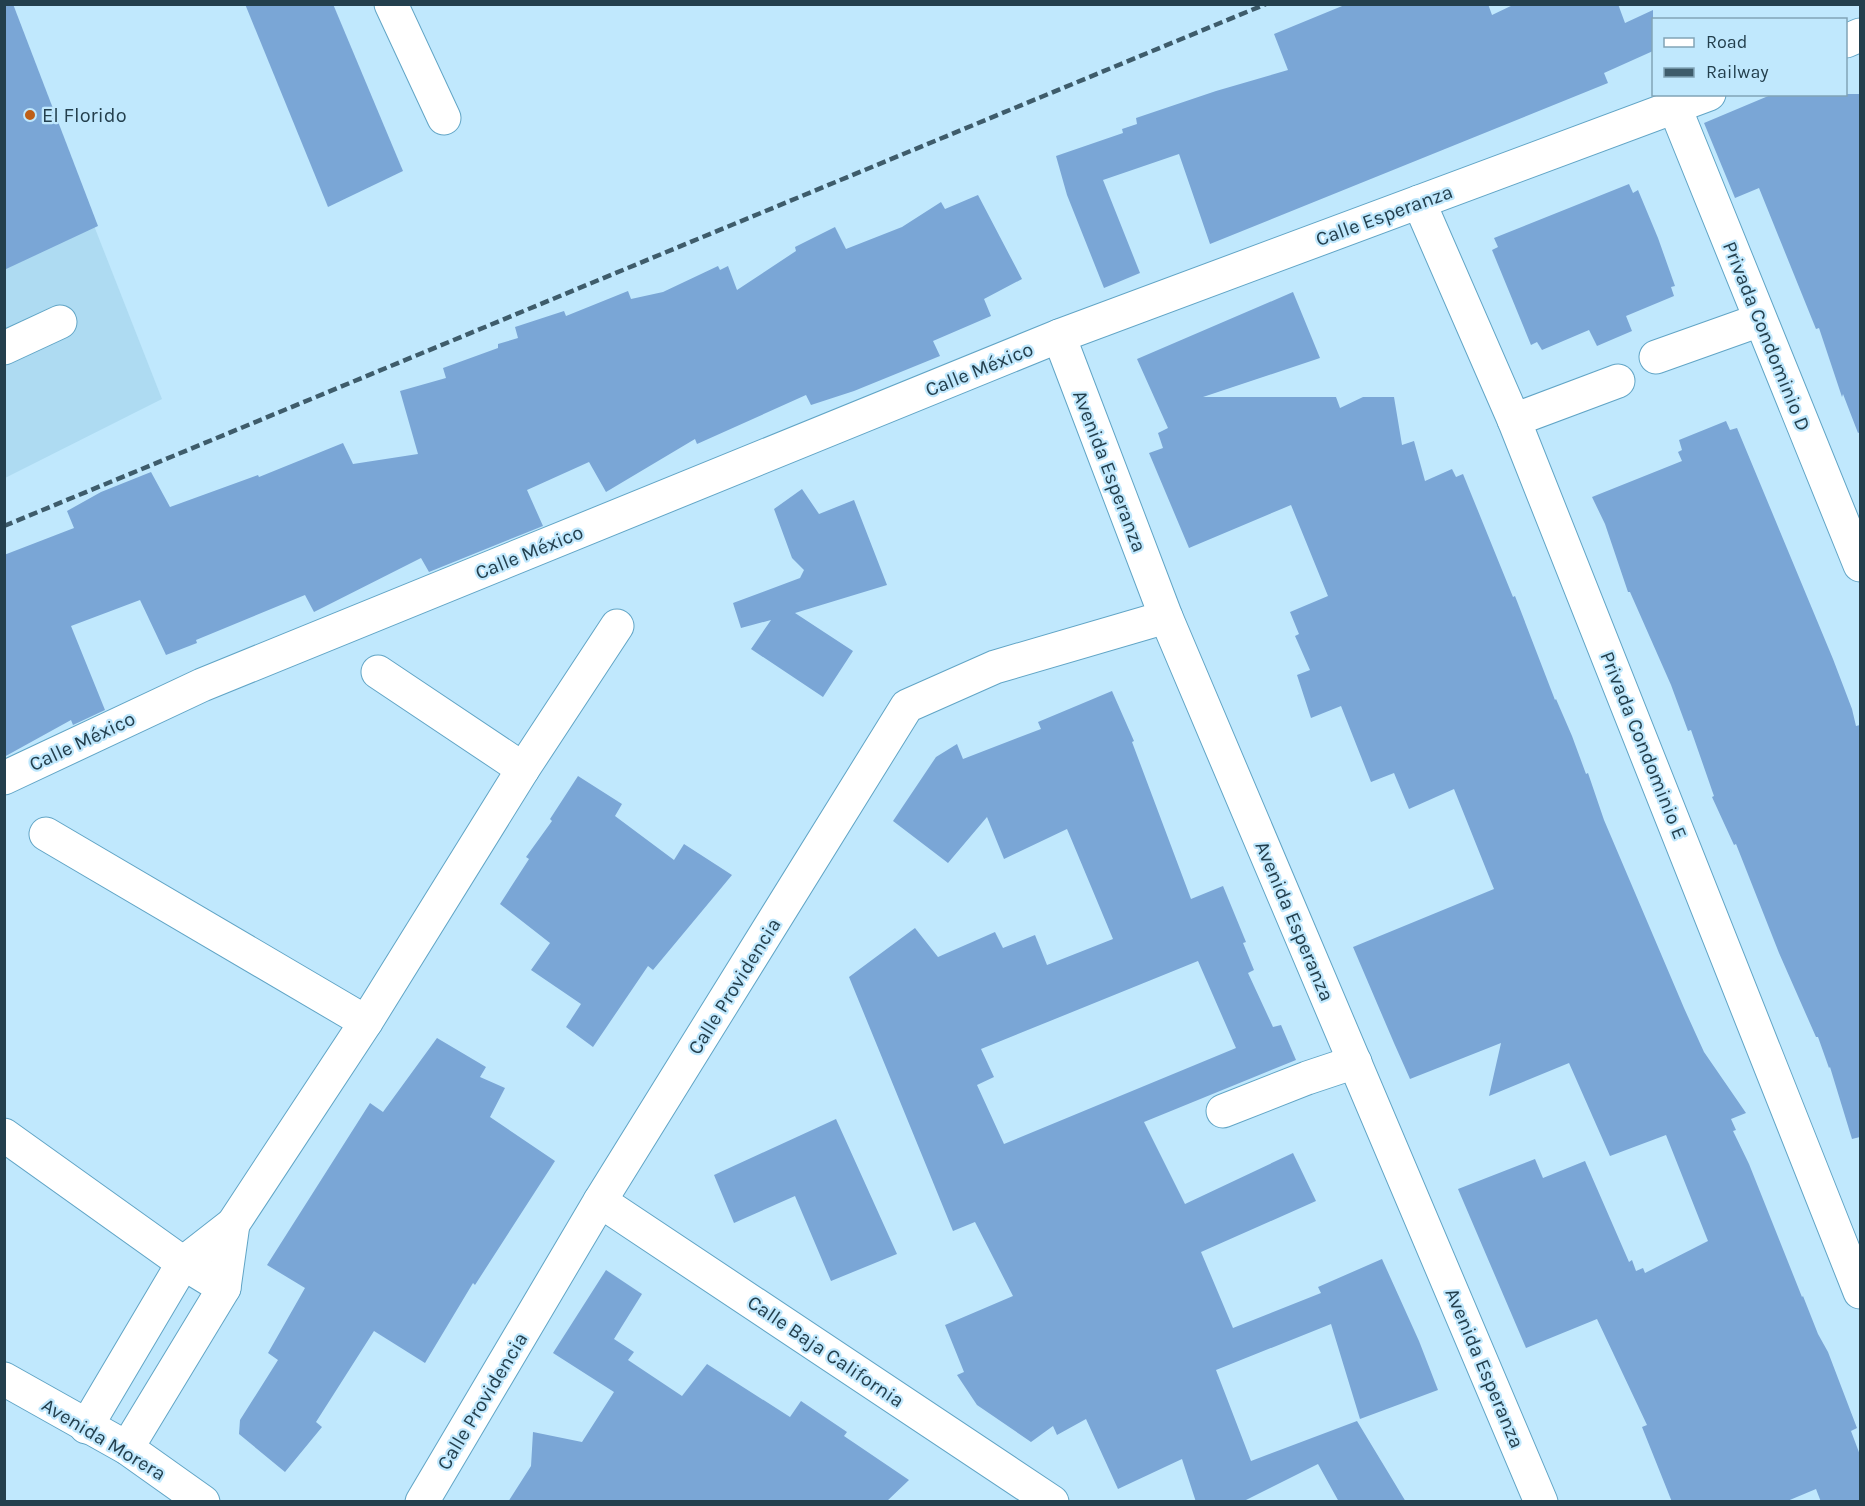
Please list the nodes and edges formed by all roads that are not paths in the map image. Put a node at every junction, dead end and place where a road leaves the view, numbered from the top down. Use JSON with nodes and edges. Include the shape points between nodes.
{"nodes":[{"id":1,"x":391,"y":4,"type":"edge"},
{"id":2,"x":1704,"y":96,"type":"edge"},
{"id":3,"x":1675,"y":108,"type":"junction"},
{"id":4,"x":444,"y":118,"type":"dead end"},
{"id":5,"x":1419,"y":202,"type":"junction"},
{"id":6,"x":1760,"y":320,"type":"junction"},
{"id":7,"x":60,"y":322,"type":"dead end"},
{"id":8,"x":1059,"y":336,"type":"junction"},
{"id":9,"x":4,"y":348,"type":"edge"},
{"id":10,"x":1656,"y":357,"type":"dead end"},
{"id":11,"x":1618,"y":381,"type":"dead end"},
{"id":12,"x":1514,"y":420,"type":"junction"},
{"id":13,"x":1860,"y":565,"type":"edge"},
{"id":14,"x":1166,"y":617,"type":"junction"},
{"id":15,"x":617,"y":626,"type":"dead end"},
{"id":16,"x":378,"y":672,"type":"dead end"},
{"id":17,"x":523,"y":768,"type":"junction"},
{"id":18,"x":4,"y":778,"type":"edge"},
{"id":19,"x":46,"y":834,"type":"dead end"},
{"id":20,"x":366,"y":1022,"type":"junction"},
{"id":21,"x":1354,"y":1062,"type":"junction"},
{"id":22,"x":1223,"y":1111,"type":"dead end"},
{"id":23,"x":4,"y":1135,"type":"edge"},
{"id":24,"x":600,"y":1201,"type":"junction"},
{"id":25,"x":233,"y":1224,"type":"junction"},
{"id":26,"x":1850,"y":1233,"type":"edge"},
{"id":27,"x":183,"y":1263,"type":"junction"},
{"id":28,"x":224,"y":1288,"type":"junction"},
{"id":29,"x":1860,"y":1292,"type":"edge"},
{"id":30,"x":4,"y":1378,"type":"edge"},
{"id":31,"x":86,"y":1427,"type":"junction"},
{"id":32,"x":127,"y":1448,"type":"junction"},
{"id":33,"x":203,"y":1502,"type":"edge"},
{"id":34,"x":422,"y":1502,"type":"edge"},
{"id":35,"x":1052,"y":1502,"type":"edge"},
{"id":36,"x":1541,"y":1502,"type":"edge"}],
"edges":[{"from":1,"to":4,"type":"street"},
{"from":2,"to":3,"type":"street","name":"Calle Esperanza"},
{"from":3,"to":5,"type":"street","name":"Calle Esperanza"},
{"from":3,"to":6,"type":"street","name":"Privada Condominio D"},
{"from":5,"to":8,"type":"street","name":"Calle Esperanza"},
{"from":5,"to":12,"type":"street","name":"Privada Condominio E"},
{"from":6,"to":10,"type":"street"},
{"from":6,"to":13,"type":"street","name":"Privada Condominio D"},
{"from":7,"to":9,"type":"street"},
{"from":8,"to":14,"type":"street","name":"Avenida Esperanza"},
{"from":8,"to":18,"type":"street","name":"Calle México","via":[[202,685]]},
{"from":11,"to":12,"type":"street"},
{"from":12,"to":26,"type":"street","name":"Privada Condominio E"},
{"from":14,"to":21,"type":"street","name":"Avenida Esperanza"},
{"from":14,"to":24,"type":"street","name":"Calle Providencia","via":[[995,667],[907,706]]},
{"from":15,"to":17,"type":"street"},
{"from":16,"to":17,"type":"street"},
{"from":17,"to":20,"type":"street"},
{"from":19,"to":20,"type":"street"},
{"from":20,"to":25,"type":"street"},
{"from":21,"to":22,"type":"street"},
{"from":21,"to":36,"type":"street","name":"Avenida Esperanza"},
{"from":23,"to":27,"type":"street"},
{"from":24,"to":34,"type":"street","name":"Calle Providencia"},
{"from":24,"to":35,"type":"street","name":"Calle Baja California"},
{"from":25,"to":27,"type":"street"},
{"from":25,"to":28,"type":"street"},
{"from":26,"to":29,"type":"street","name":"Privada Condominio E"},
{"from":27,"to":28,"type":"street"},
{"from":27,"to":31,"type":"street"},
{"from":28,"to":32,"type":"street"},
{"from":30,"to":31,"type":"street","name":"Avenida Morera"},
{"from":31,"to":32,"type":"street","name":"Avenida Morera"},
{"from":32,"to":33,"type":"street","name":"Avenida Morera"}]}
